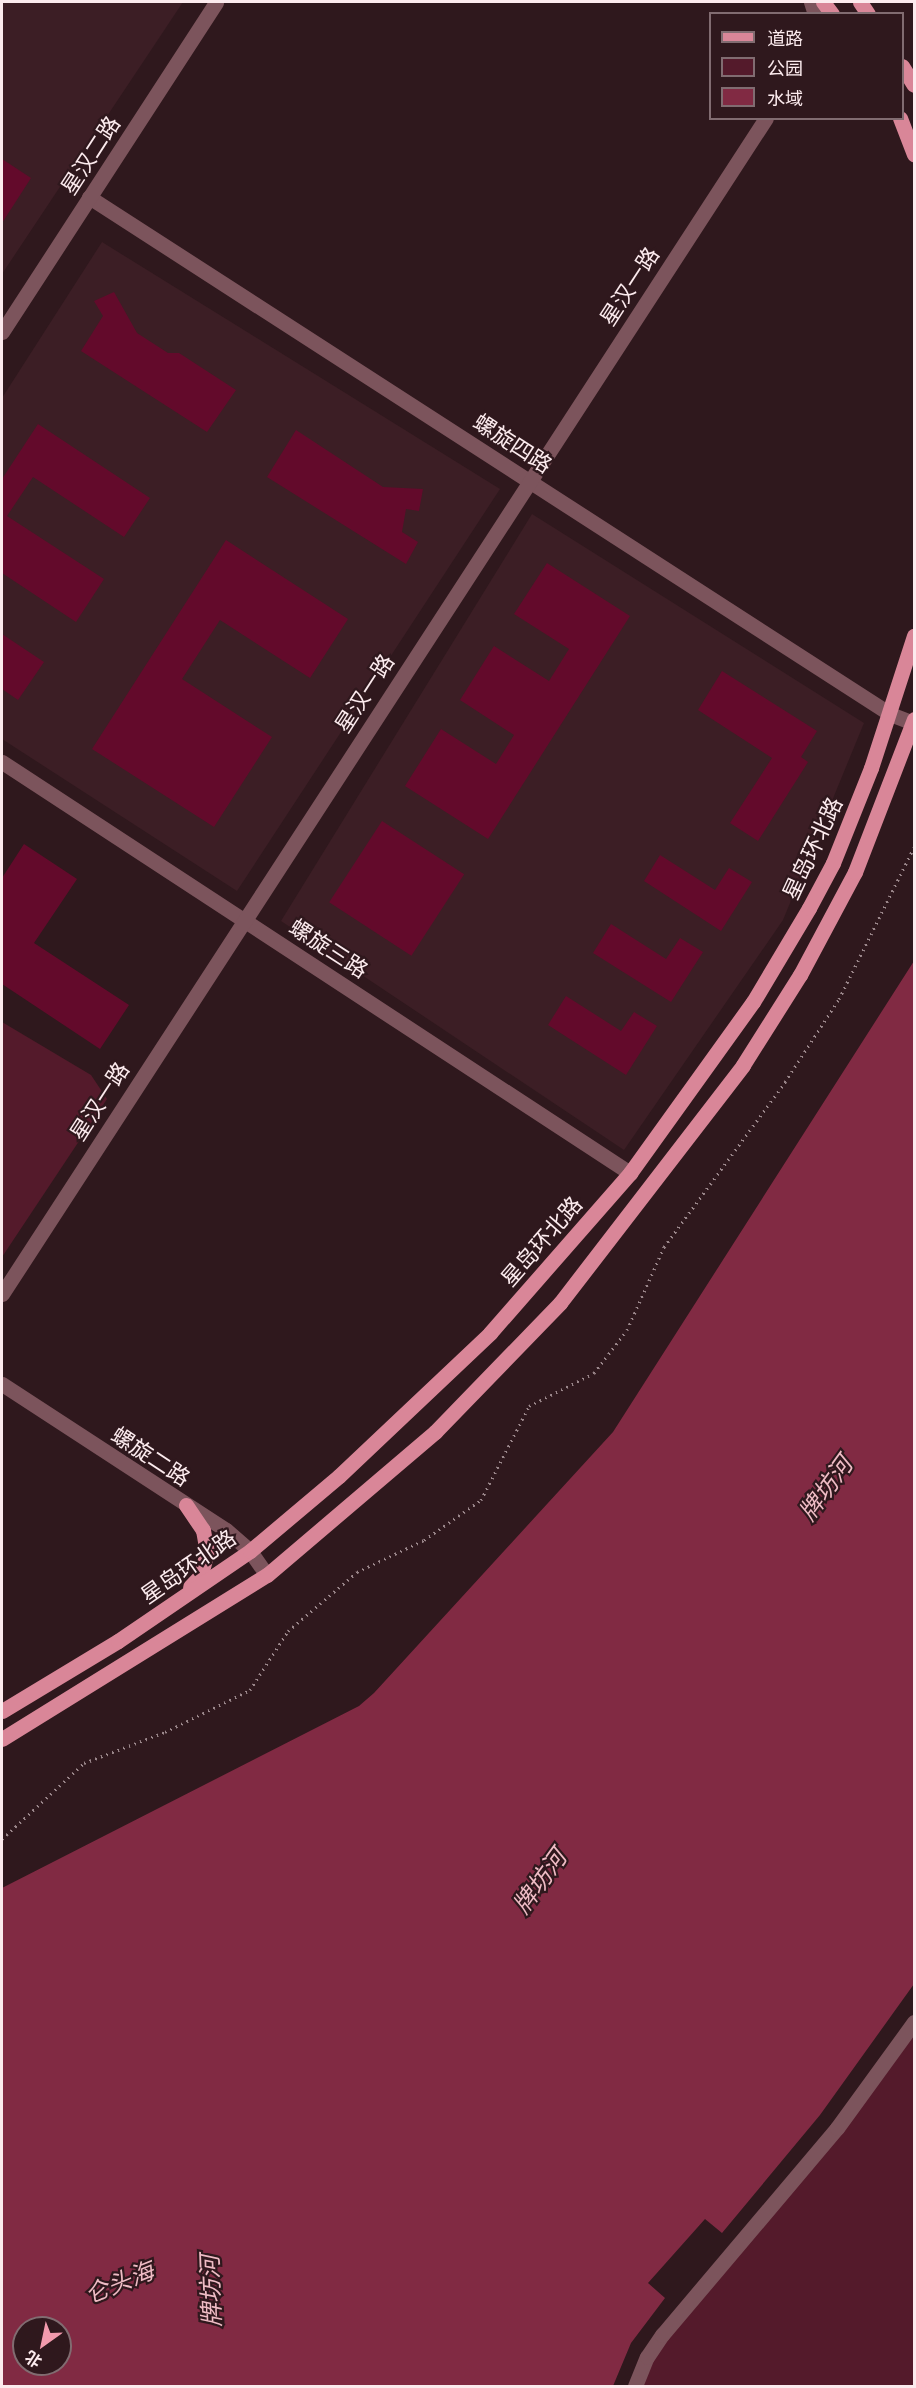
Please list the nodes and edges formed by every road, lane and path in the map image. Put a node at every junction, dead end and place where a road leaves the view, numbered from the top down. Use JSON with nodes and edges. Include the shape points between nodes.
{"nodes":[{"id":1,"x":216,"y":2,"type":"edge"},
{"id":2,"x":904,"y":68,"type":"edge"},
{"id":3,"x":915,"y":85,"type":"edge"},
{"id":4,"x":765,"y":120,"type":"edge"},
{"id":5,"x":901,"y":120,"type":"edge"},
{"id":6,"x":915,"y":154,"type":"edge"},
{"id":7,"x":89,"y":197,"type":"junction"},
{"id":8,"x":2,"y":332,"type":"edge"},
{"id":9,"x":529,"y":480,"type":"junction"},
{"id":10,"x":915,"y":636,"type":"edge"},
{"id":11,"x":890,"y":714,"type":"junction"},
{"id":12,"x":914,"y":721,"type":"edge"},
{"id":13,"x":2,"y":762,"type":"edge"},
{"id":14,"x":915,"y":847,"type":"edge"},
{"id":15,"x":243,"y":919,"type":"junction"},
{"id":16,"x":630,"y":1173,"type":"junction"},
{"id":17,"x":2,"y":1294,"type":"edge"},
{"id":18,"x":2,"y":1384,"type":"edge"},
{"id":19,"x":186,"y":1505,"type":"junction"},
{"id":20,"x":250,"y":1551,"type":"junction"},
{"id":21,"x":267,"y":1575,"type":"junction"},
{"id":22,"x":175,"y":1602,"type":"junction"},
{"id":23,"x":2,"y":1711,"type":"edge"},
{"id":24,"x":2,"y":1739,"type":"edge"},
{"id":25,"x":2,"y":1839,"type":"edge"},
{"id":26,"x":915,"y":2022,"type":"edge"},
{"id":27,"x":635,"y":2386,"type":"edge"}],
"edges":[{"from":1,"to":7,"type":"street","name":"星汉二路"},
{"from":2,"to":3,"type":"main road"},
{"from":4,"to":9,"type":"street","name":"星汉一路"},
{"from":5,"to":6,"type":"main road"},
{"from":7,"to":8,"type":"street","name":"星汉二路"},
{"from":7,"to":9,"type":"street","name":"螺旋四路"},
{"from":9,"to":11,"type":"street","name":"螺旋四路"},
{"from":9,"to":15,"type":"street","name":"星汉一路"},
{"from":10,"to":11,"type":"main road","name":"星岛环北路"},
{"from":11,"to":12,"type":"street","name":"螺旋四路"},
{"from":11,"to":16,"type":"main road","name":"星岛环北路","via":[[833,863],[782,958]]},
{"from":12,"to":21,"type":"main road","name":"星岛环北路","via":[[894,778],[831,921],[749,1056],[673,1160],[560,1303],[488,1379],[388,1476]]},
{"from":13,"to":15,"type":"street","name":"螺旋三路"},
{"from":14,"to":25,"type":"path","via":[[839,999],[664,1247],[627,1330],[594,1373],[529,1406],[481,1500],[424,1540],[357,1572],[288,1631],[250,1690],[165,1732],[84,1763]]},
{"from":15,"to":16,"type":"street","name":"螺旋三路"},
{"from":15,"to":17,"type":"street","name":"星汉一路"},
{"from":16,"to":20,"type":"main road","name":"星岛环北路","via":[[490,1333],[339,1476]]},
{"from":18,"to":19,"type":"street","name":"螺旋二路"},
{"from":19,"to":20,"type":"street","name":"螺旋二路","via":[[226,1530]]},
{"from":19,"to":22,"type":"main road","via":[[203,1530],[206,1563]]},
{"from":20,"to":21,"type":"street","name":"螺旋二路"},
{"from":20,"to":22,"type":"main road","name":"星岛环北路"},
{"from":21,"to":24,"type":"main road","name":"星岛环北路"},
{"from":22,"to":23,"type":"main road","name":"星岛环北路"},
{"from":26,"to":27,"type":"street","via":[[831,2135],[662,2335],[647,2356]]}]}
